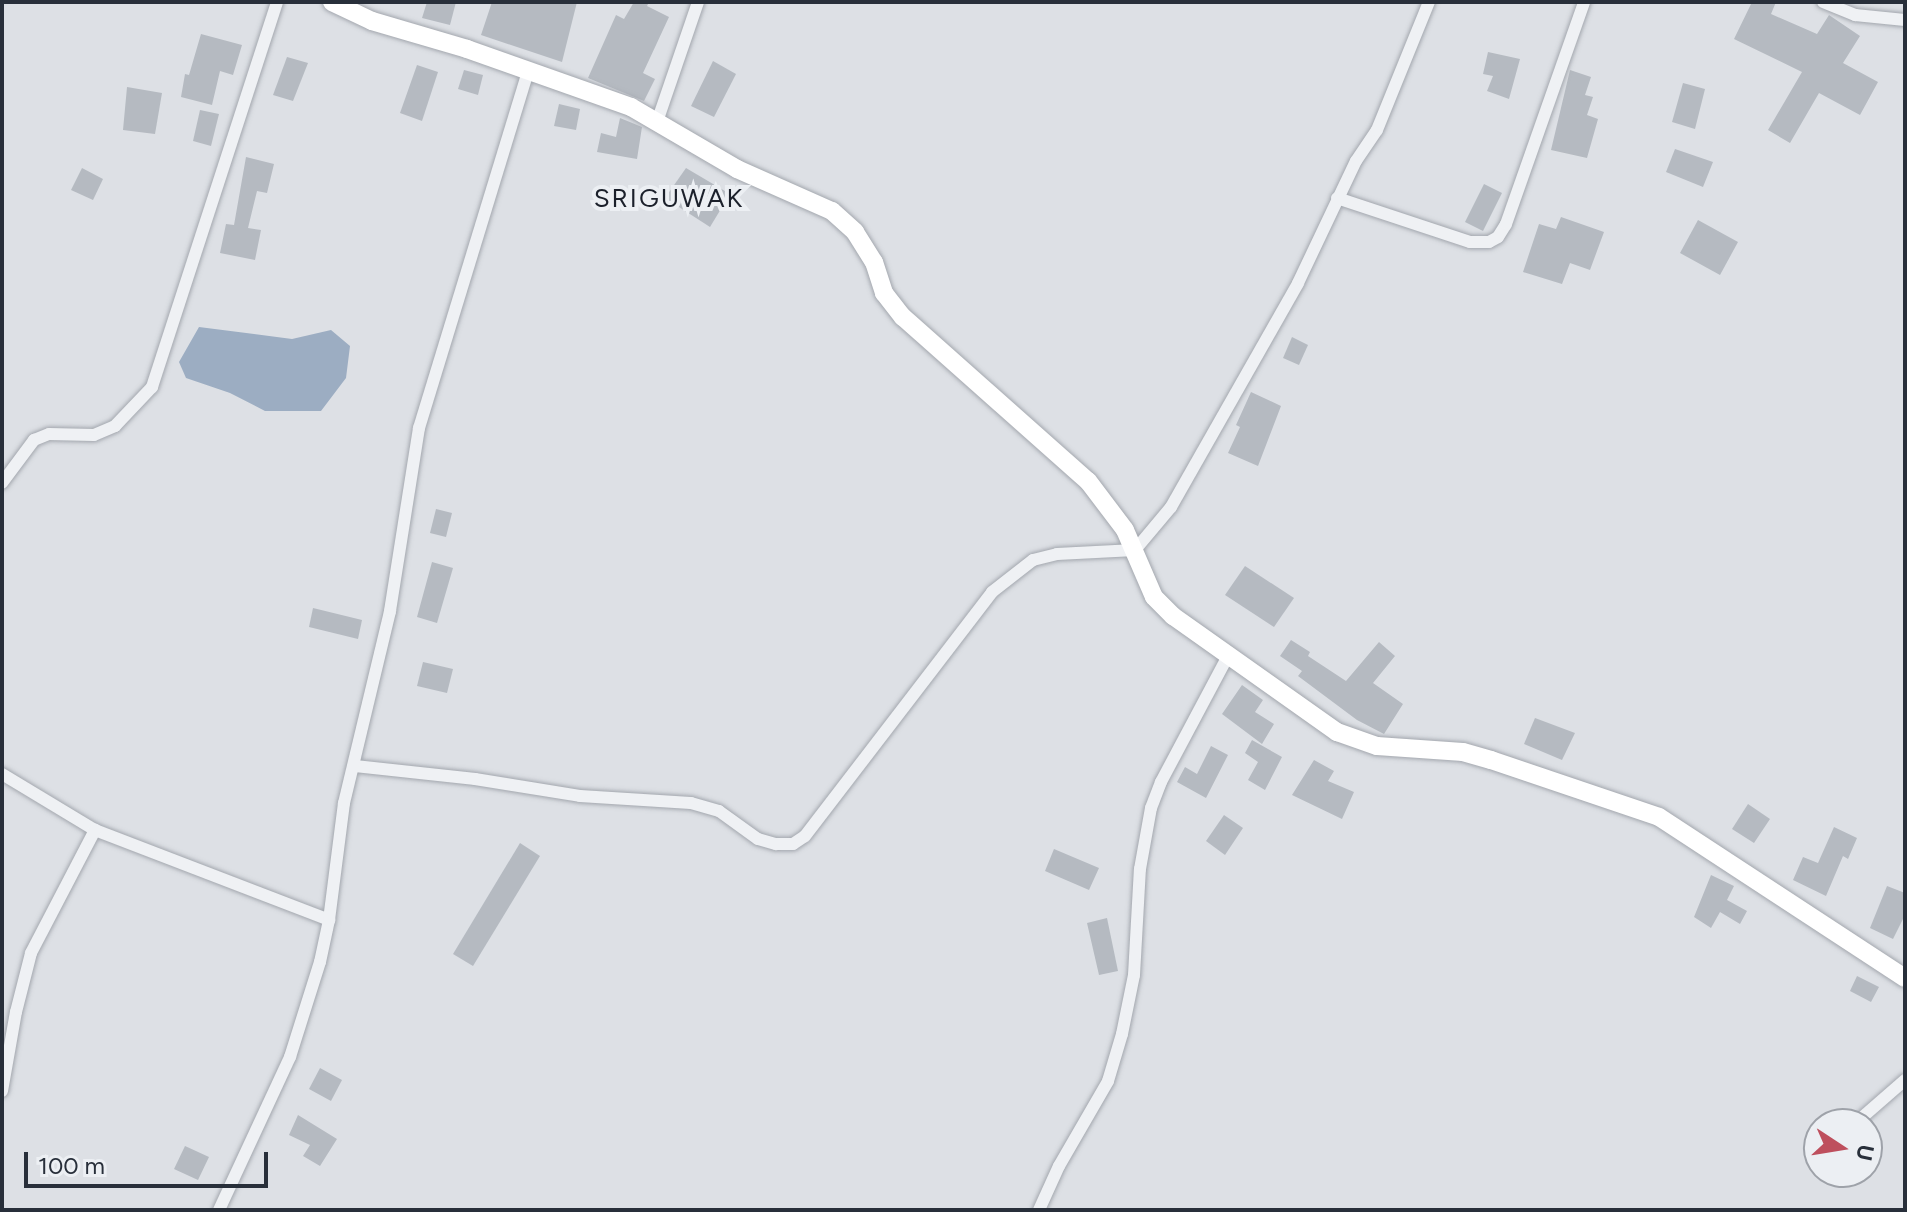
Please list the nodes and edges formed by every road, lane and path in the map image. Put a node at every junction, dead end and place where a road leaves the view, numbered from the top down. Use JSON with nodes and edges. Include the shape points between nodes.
{"nodes":[{"id":1,"x":277,"y":2,"type":"edge"},
{"id":2,"x":332,"y":2,"type":"edge"},
{"id":3,"x":698,"y":2,"type":"edge"},
{"id":4,"x":1429,"y":2,"type":"edge"},
{"id":5,"x":1584,"y":2,"type":"edge"},
{"id":6,"x":1823,"y":2,"type":"edge"},
{"id":7,"x":360,"y":8,"type":"edge"},
{"id":8,"x":1905,"y":20,"type":"edge"},
{"id":9,"x":528,"y":71,"type":"junction"},
{"id":10,"x":658,"y":119,"type":"junction"},
{"id":11,"x":1337,"y":198,"type":"junction"},
{"id":12,"x":2,"y":483,"type":"edge"},
{"id":13,"x":1135,"y":550,"type":"junction"},
{"id":14,"x":1229,"y":654,"type":"junction"},
{"id":15,"x":355,"y":766,"type":"junction"},
{"id":16,"x":2,"y":774,"type":"edge"},
{"id":17,"x":95,"y":830,"type":"junction"},
{"id":18,"x":329,"y":920,"type":"junction"},
{"id":19,"x":1905,"y":978,"type":"edge"},
{"id":20,"x":1905,"y":1080,"type":"edge"},
{"id":21,"x":2,"y":1091,"type":"edge"},
{"id":22,"x":1873,"y":1108,"type":"edge"},
{"id":23,"x":219,"y":1210,"type":"edge"},
{"id":24,"x":1039,"y":1210,"type":"edge"}],
"edges":[{"from":1,"to":12,"type":"street","via":[[152,387],[115,426],[94,435],[49,434],[34,440]]},
{"from":2,"to":7,"type":"street"},
{"from":3,"to":10,"type":"street"},
{"from":4,"to":11,"type":"street","via":[[1377,130]]},
{"from":5,"to":11,"type":"street","via":[[1498,237],[1470,242]]},
{"from":6,"to":8,"type":"street","via":[[1855,15]]},
{"from":7,"to":9,"type":"street"},
{"from":9,"to":10,"type":"street"},
{"from":9,"to":15,"type":"street","via":[[426,402],[390,611]]},
{"from":10,"to":13,"type":"street","via":[[737,169],[832,211],[855,232],[874,262],[884,293],[903,317],[1088,481]]},
{"from":11,"to":13,"type":"street","via":[[1298,283],[1200,461]]},
{"from":13,"to":14,"type":"street","via":[[1154,597]]},
{"from":13,"to":15,"type":"street","via":[[1057,554],[1015,571],[992,592],[805,836],[793,844],[758,839],[719,811],[691,803],[580,796]]},
{"from":14,"to":19,"type":"street","via":[[1352,739],[1377,746],[1463,752],[1659,817]]},
{"from":14,"to":24,"type":"street","via":[[1151,808],[1140,869],[1134,975],[1122,1034],[1108,1081]]},
{"from":15,"to":18,"type":"street","via":[[344,803]]},
{"from":16,"to":17,"type":"street"},
{"from":17,"to":18,"type":"street"},
{"from":17,"to":21,"type":"street","via":[[31,953]]},
{"from":18,"to":23,"type":"street","via":[[290,1057]]},
{"from":20,"to":22,"type":"street"}]}
